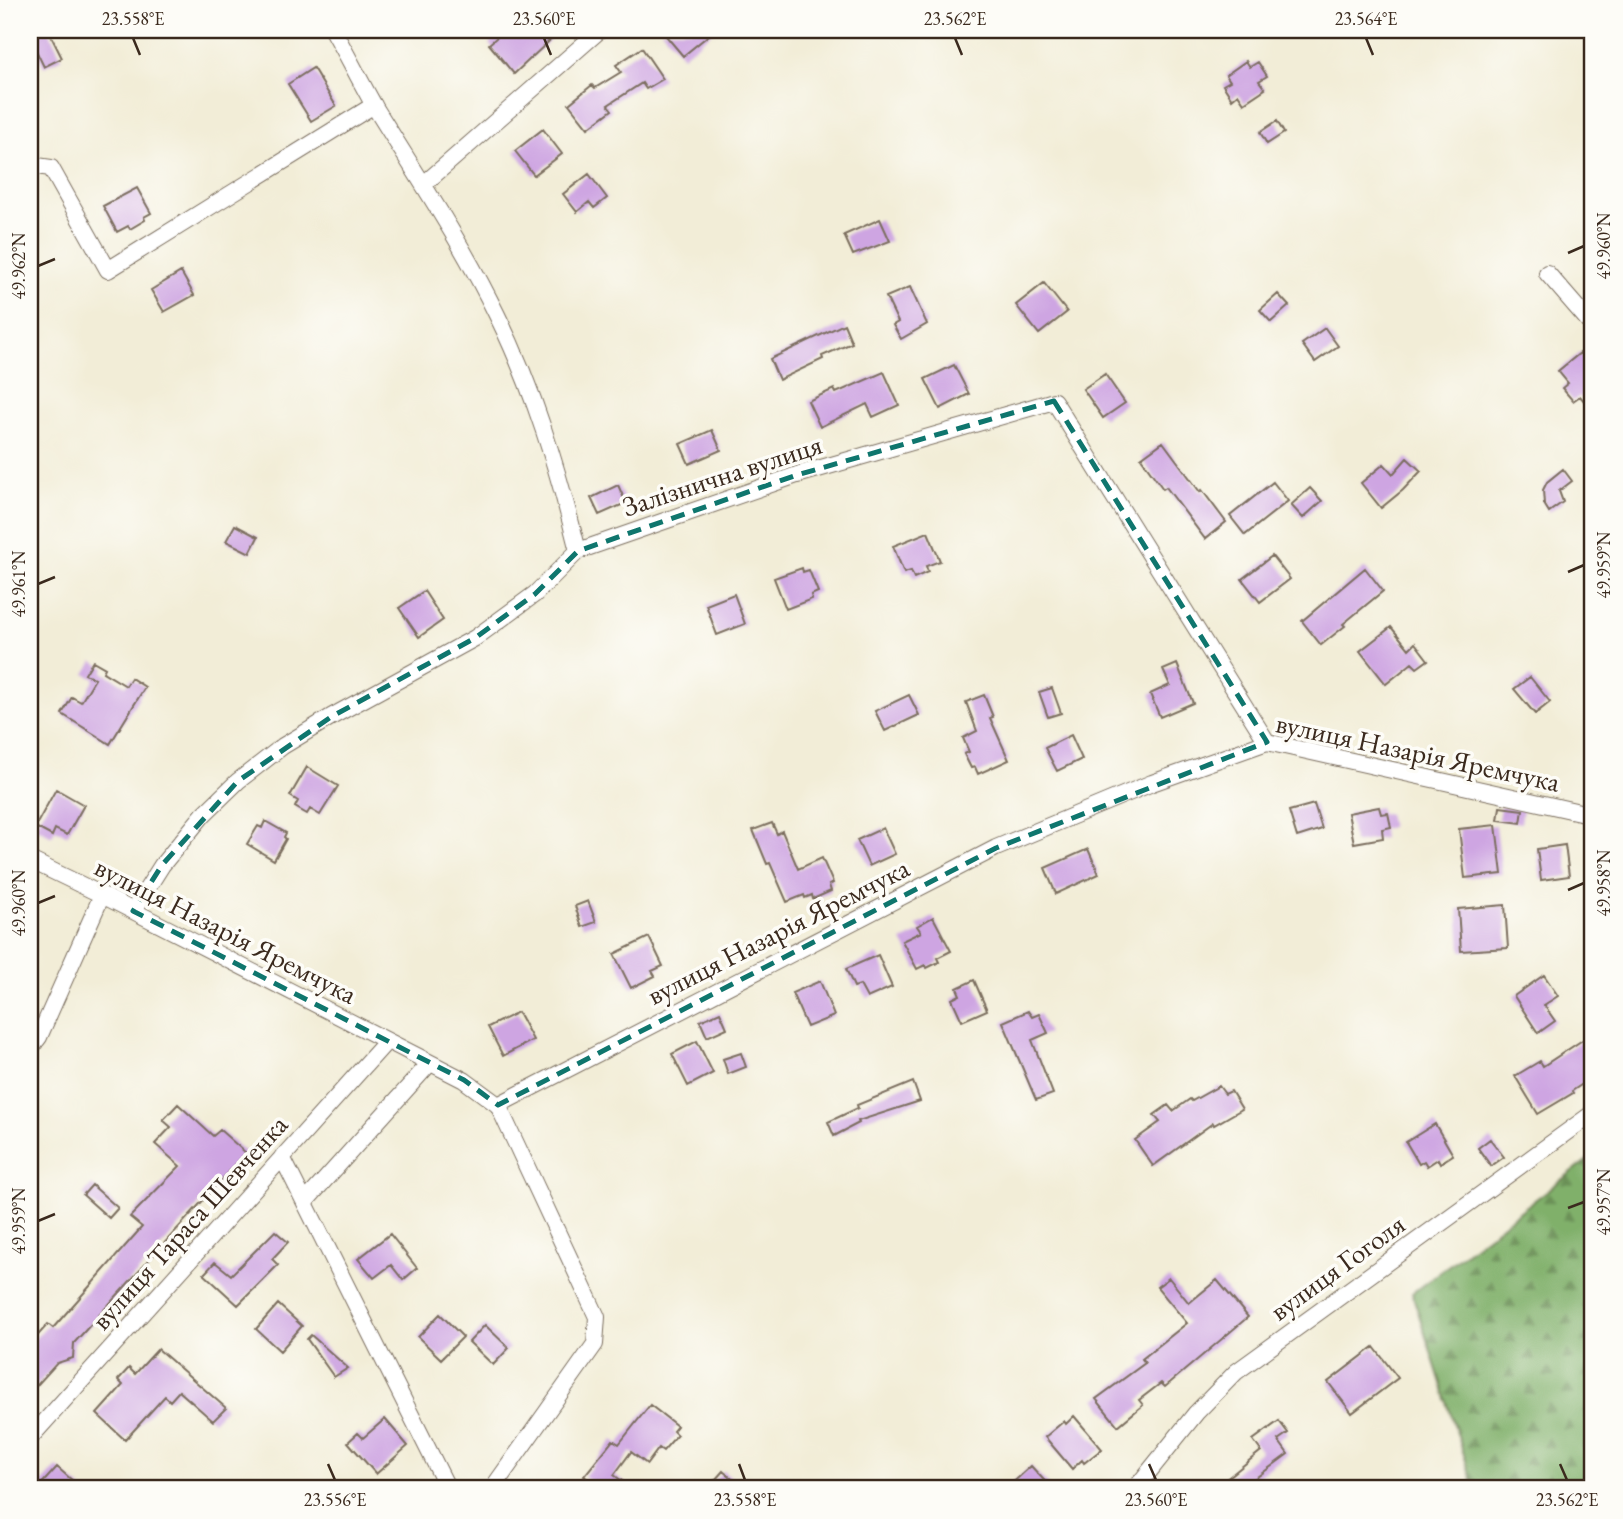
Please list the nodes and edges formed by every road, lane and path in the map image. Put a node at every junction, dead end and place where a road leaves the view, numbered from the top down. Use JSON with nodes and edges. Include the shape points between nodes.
{"nodes":[{"id":1,"x":332,"y":30,"type":"edge"},
{"id":2,"x":600,"y":30,"type":"edge"},
{"id":3,"x":374,"y":105,"type":"junction"},
{"id":4,"x":30,"y":165,"type":"edge"},
{"id":5,"x":424,"y":184,"type":"junction"},
{"id":6,"x":1547,"y":273,"type":"dead end"},
{"id":7,"x":1593,"y":326,"type":"edge"},
{"id":8,"x":578,"y":551,"type":"junction"},
{"id":9,"x":1267,"y":742,"type":"junction"},
{"id":10,"x":1593,"y":815,"type":"edge"},
{"id":11,"x":30,"y":860,"type":"edge"},
{"id":12,"x":102,"y":895,"type":"junction"},
{"id":13,"x":133,"y":911,"type":"junction"},
{"id":14,"x":387,"y":1041,"type":"junction"},
{"id":15,"x":30,"y":1049,"type":"edge"},
{"id":16,"x":430,"y":1063,"type":"junction"},
{"id":17,"x":498,"y":1105,"type":"junction"},
{"id":18,"x":1593,"y":1113,"type":"edge"},
{"id":19,"x":282,"y":1157,"type":"junction"},
{"id":20,"x":304,"y":1202,"type":"junction"},
{"id":21,"x":30,"y":1438,"type":"edge"},
{"id":22,"x":448,"y":1489,"type":"edge"},
{"id":23,"x":492,"y":1489,"type":"edge"},
{"id":24,"x":1135,"y":1489,"type":"edge"}],
"edges":[{"from":1,"to":3,"type":"street"},
{"from":2,"to":5,"type":"street"},
{"from":3,"to":4,"type":"street","via":[[108,270],[51,168]]},
{"from":3,"to":5,"type":"street"},
{"from":5,"to":8,"type":"street","via":[[498,316],[528,386],[560,479]]},
{"from":6,"to":7,"type":"street"},
{"from":8,"to":9,"type":"street","name":"Залізнична вулиця","via":[[797,475],[1054,401]]},
{"from":8,"to":13,"type":"street","name":"Залізнична вулиця","via":[[535,594],[475,638],[295,739],[239,781],[203,815],[162,865]]},
{"from":9,"to":10,"type":"street","name":"вулиця Назарія Яремчука"},
{"from":9,"to":17,"type":"street","name":"вулиця Назарія Яремчука","via":[[1152,783],[996,848]]},
{"from":11,"to":12,"type":"street","name":"вулиця Назарія Яремчука"},
{"from":12,"to":13,"type":"street","name":"вулиця Назарія Яремчука"},
{"from":12,"to":15,"type":"street"},
{"from":13,"to":14,"type":"street","name":"вулиця Назарія Яремчука"},
{"from":14,"to":16,"type":"street","name":"вулиця Назарія Яремчука"},
{"from":14,"to":19,"type":"street","name":"вулиця Тараса Шевченка"},
{"from":16,"to":17,"type":"street","name":"вулиця Назарія Яремчука"},
{"from":16,"to":20,"type":"street"},
{"from":17,"to":23,"type":"street","via":[[597,1317],[595,1344]]},
{"from":18,"to":24,"type":"street","name":"вулиця Гоголя","via":[[1237,1372],[1196,1413]]},
{"from":19,"to":20,"type":"street"},
{"from":19,"to":21,"type":"street","name":"вулиця Тараса Шевченка"},
{"from":20,"to":22,"type":"street"}]}
